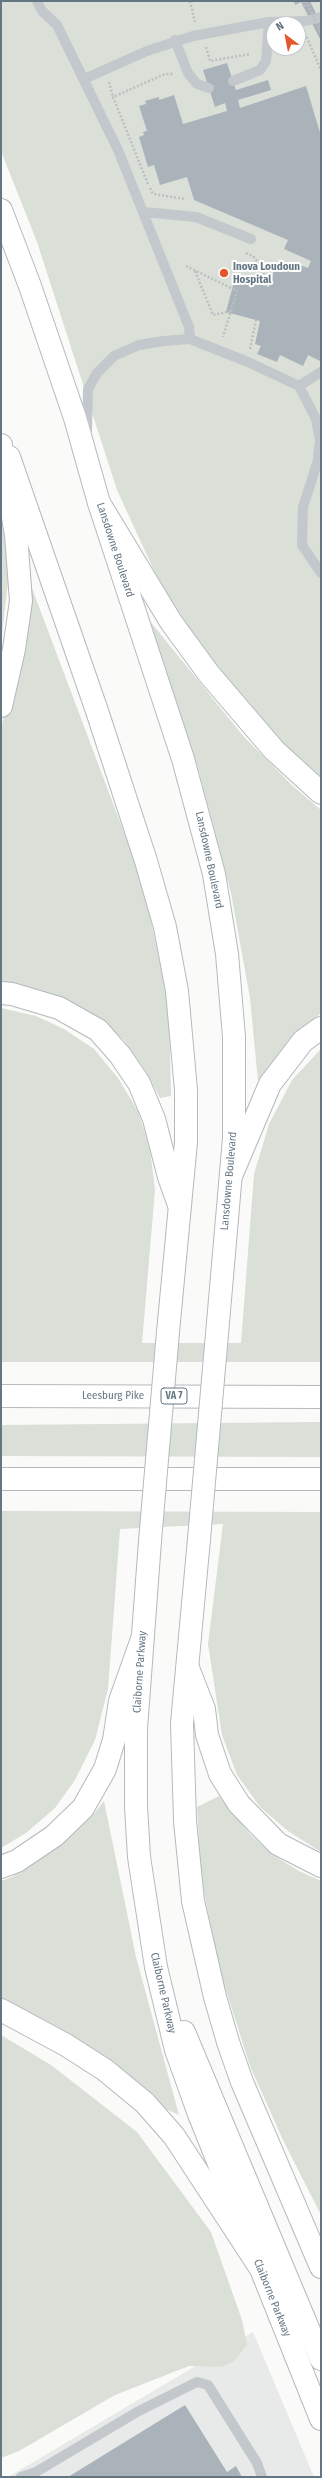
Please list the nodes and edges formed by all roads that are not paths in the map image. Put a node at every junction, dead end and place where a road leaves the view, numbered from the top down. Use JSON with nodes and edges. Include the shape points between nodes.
{"nodes":[{"id":1,"x":37,"y":1,"type":"edge"},
{"id":2,"x":321,"y":17,"type":"edge"},
{"id":3,"x":306,"y":21,"type":"edge"},
{"id":4,"x":266,"y":22,"type":"edge"},
{"id":5,"x":175,"y":40,"type":"junction"},
{"id":6,"x":266,"y":56,"type":"edge"},
{"id":7,"x":84,"y":80,"type":"junction"},
{"id":8,"x":233,"y":81,"type":"dead end"},
{"id":9,"x":208,"y":88,"type":"dead end"},
{"id":10,"x":1,"y":210,"type":"edge"},
{"id":11,"x":144,"y":212,"type":"junction"},
{"id":12,"x":251,"y":239,"type":"dead end"},
{"id":13,"x":190,"y":340,"type":"junction"},
{"id":14,"x":321,"y":372,"type":"edge"},
{"id":15,"x":299,"y":386,"type":"junction"},
{"id":16,"x":1,"y":435,"type":"edge"},
{"id":17,"x":1,"y":445,"type":"edge"},
{"id":18,"x":320,"y":454,"type":"edge"},
{"id":19,"x":86,"y":458,"type":"junction"},
{"id":20,"x":99,"y":503,"type":"junction"},
{"id":21,"x":321,"y":573,"type":"edge"},
{"id":22,"x":1,"y":706,"type":"edge"},
{"id":23,"x":321,"y":793,"type":"edge"},
{"id":24,"x":1,"y":993,"type":"edge"},
{"id":25,"x":321,"y":1028,"type":"edge"},
{"id":26,"x":231,"y":1176,"type":"junction"},
{"id":27,"x":179,"y":1205,"type":"junction"},
{"id":28,"x":1,"y":1390,"type":"edge"},
{"id":29,"x":1,"y":1396,"type":"edge"},
{"id":30,"x":28,"y":1396,"type":"junction"},
{"id":31,"x":321,"y":1397,"type":"edge"},
{"id":32,"x":1,"y":1479,"type":"edge"},
{"id":33,"x":39,"y":1479,"type":"junction"},
{"id":34,"x":321,"y":1479,"type":"edge"},
{"id":35,"x":1,"y":1485,"type":"edge"},
{"id":36,"x":142,"y":1639,"type":"junction"},
{"id":37,"x":188,"y":1668,"type":"junction"},
{"id":38,"x":321,"y":1866,"type":"edge"},
{"id":39,"x":1,"y":1867,"type":"edge"},
{"id":40,"x":156,"y":1967,"type":"junction"},
{"id":41,"x":1,"y":2010,"type":"edge"},
{"id":42,"x":259,"y":2266,"type":"junction"},
{"id":43,"x":321,"y":2267,"type":"edge"},
{"id":44,"x":321,"y":2359,"type":"edge"},
{"id":45,"x":321,"y":2419,"type":"edge"},
{"id":46,"x":21,"y":2477,"type":"edge"},
{"id":47,"x":262,"y":2477,"type":"edge"}],
"edges":[{"from":1,"to":7,"type":"lane","via":[[42,11],[57,25]]},
{"from":2,"to":3,"type":"lane"},
{"from":4,"to":5,"type":"lane"},
{"from":5,"to":7,"type":"lane"},
{"from":5,"to":9,"type":"lane","via":[[188,73],[197,84]]},
{"from":6,"to":8,"type":"lane","via":[[260,70]]},
{"from":7,"to":11,"type":"lane"},
{"from":10,"to":19,"type":"main road","name":"Lansdowne Boulevard","via":[[30,286]]},
{"from":11,"to":12,"type":"lane","via":[[196,217]]},
{"from":11,"to":13,"type":"lane","via":[[189,327]]},
{"from":13,"to":15,"type":"lane","via":[[248,362]]},
{"from":13,"to":19,"type":"lane","via":[[164,340],[139,345],[114,356],[97,373],[88,389]]},
{"from":14,"to":15,"type":"lane"},
{"from":15,"to":18,"type":"lane","via":[[316,419]]},
{"from":16,"to":27,"type":"main road","via":[[97,711],[165,927],[177,991],[186,1090],[186,1142]]},
{"from":17,"to":22,"type":"main road","via":[[16,535],[21,601],[14,649]]},
{"from":18,"to":21,"type":"lane","via":[[302,507],[302,545]]},
{"from":19,"to":20,"type":"main road","name":"Lansdowne Boulevard"},
{"from":20,"to":23,"type":"main road","via":[[171,622],[210,674],[274,750]]},
{"from":20,"to":26,"type":"main road","name":"Lansdowne Boulevard","via":[[185,766],[214,874],[227,954],[234,1037],[234,1138]]},
{"from":24,"to":27,"type":"main road","via":[[59,1008],[98,1030],[120,1055],[139,1083],[154,1119]]},
{"from":25,"to":26,"type":"main road","via":[[303,1041],[270,1084]]},
{"from":26,"to":37,"type":"main road","name":"Lansdowne Boulevard","bridge":true},
{"from":27,"to":36,"type":"main road","name":"Claiborne Parkway","bridge":true},
{"from":28,"to":30,"type":"main road"},
{"from":29,"to":30,"type":"main road","name":"Leesburg Pike","number":"VA 7"},
{"from":30,"to":31,"type":"main road","name":"Leesburg Pike","number":"VA 7"},
{"from":32,"to":33,"type":"main road"},
{"from":33,"to":34,"type":"main road"},
{"from":33,"to":35,"type":"main road"},
{"from":36,"to":39,"type":"main road","via":[[120,1701],[114,1740],[105,1769],[83,1808],[54,1836],[17,1861]]},
{"from":36,"to":40,"type":"main road","name":"Claiborne Parkway","via":[[136,1729],[136,1806],[139,1858]]},
{"from":37,"to":38,"type":"main road","via":[[204,1708],[207,1736],[220,1774],[239,1804],[278,1844]]},
{"from":37,"to":43,"type":"main road","via":[[182,1723],[185,1821],[193,1901],[204,1953],[242,2082]]},
{"from":40,"to":42,"type":"main road","name":"Claiborne Parkway","via":[[176,2050]]},
{"from":40,"to":44,"type":"main road"},
{"from":41,"to":42,"type":"main road","via":[[99,2065],[145,2103],[174,2136]]},
{"from":42,"to":45,"type":"main road","name":"Claiborne Parkway"},
{"from":46,"to":47,"type":"lane","via":[[36,2472],[137,2412],[197,2382],[208,2386]]}]}
